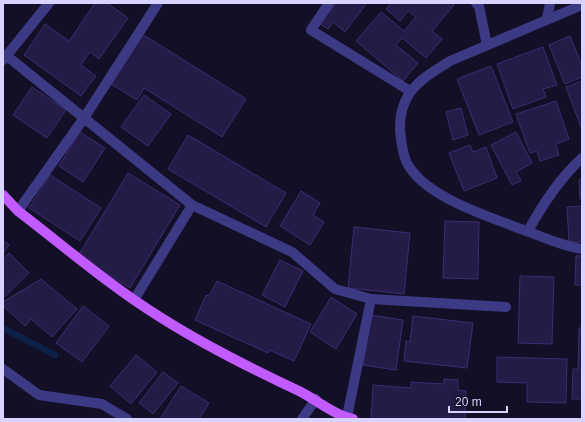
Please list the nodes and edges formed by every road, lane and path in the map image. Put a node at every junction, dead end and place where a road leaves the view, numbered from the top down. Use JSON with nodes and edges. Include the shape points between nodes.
{"nodes":[{"id":1,"x":49,"y":3,"type":"edge"},
{"id":2,"x":158,"y":3,"type":"edge"},
{"id":3,"x":329,"y":3,"type":"edge"},
{"id":4,"x":476,"y":3,"type":"edge"},
{"id":5,"x":550,"y":3,"type":"edge"},
{"id":6,"x":582,"y":5,"type":"edge"},
{"id":7,"x":547,"y":19,"type":"junction"},
{"id":8,"x":487,"y":45,"type":"junction"},
{"id":9,"x":5,"y":58,"type":"edge"},
{"id":10,"x":410,"y":91,"type":"junction"},
{"id":11,"x":84,"y":118,"type":"junction"},
{"id":12,"x":582,"y":158,"type":"edge"},
{"id":13,"x":3,"y":195,"type":"edge"},
{"id":14,"x":192,"y":205,"type":"junction"},
{"id":15,"x":18,"y":211,"type":"junction"},
{"id":16,"x":528,"y":231,"type":"junction"},
{"id":17,"x":582,"y":249,"type":"edge"},
{"id":18,"x":371,"y":299,"type":"junction"},
{"id":19,"x":134,"y":300,"type":"junction"},
{"id":20,"x":506,"y":307,"type":"dead end"},
{"id":21,"x":3,"y":369,"type":"edge"},
{"id":22,"x":316,"y":399,"type":"junction"},
{"id":23,"x":350,"y":418,"type":"edge"},
{"id":24,"x":127,"y":419,"type":"edge"},
{"id":25,"x":302,"y":419,"type":"edge"}],
"edges":[{"from":1,"to":9,"type":"street"},
{"from":2,"to":11,"type":"street"},
{"from":3,"to":10,"type":"street","via":[[311,30]]},
{"from":4,"to":8,"type":"street","via":[[479,6]]},
{"from":5,"to":7,"type":"street"},
{"from":6,"to":7,"type":"street"},
{"from":7,"to":8,"type":"street"},
{"from":8,"to":10,"type":"street","via":[[450,60]]},
{"from":9,"to":11,"type":"street"},
{"from":10,"to":16,"type":"street","via":[[402,111],[401,141],[407,163],[415,174],[443,195],[482,214]]},
{"from":11,"to":14,"type":"street"},
{"from":11,"to":15,"type":"street"},
{"from":12,"to":16,"type":"street","via":[[556,185],[542,204]]},
{"from":13,"to":15,"type":"main road"},
{"from":14,"to":18,"type":"street","via":[[292,252],[335,289]]},
{"from":14,"to":19,"type":"street"},
{"from":15,"to":19,"type":"main road"},
{"from":16,"to":17,"type":"street"},
{"from":18,"to":20,"type":"street"},
{"from":18,"to":23,"type":"street"},
{"from":19,"to":22,"type":"main road","via":[[186,332]]},
{"from":21,"to":24,"type":"street","via":[[39,395],[102,404]]},
{"from":22,"to":23,"type":"main road"},
{"from":22,"to":25,"type":"street"}]}
